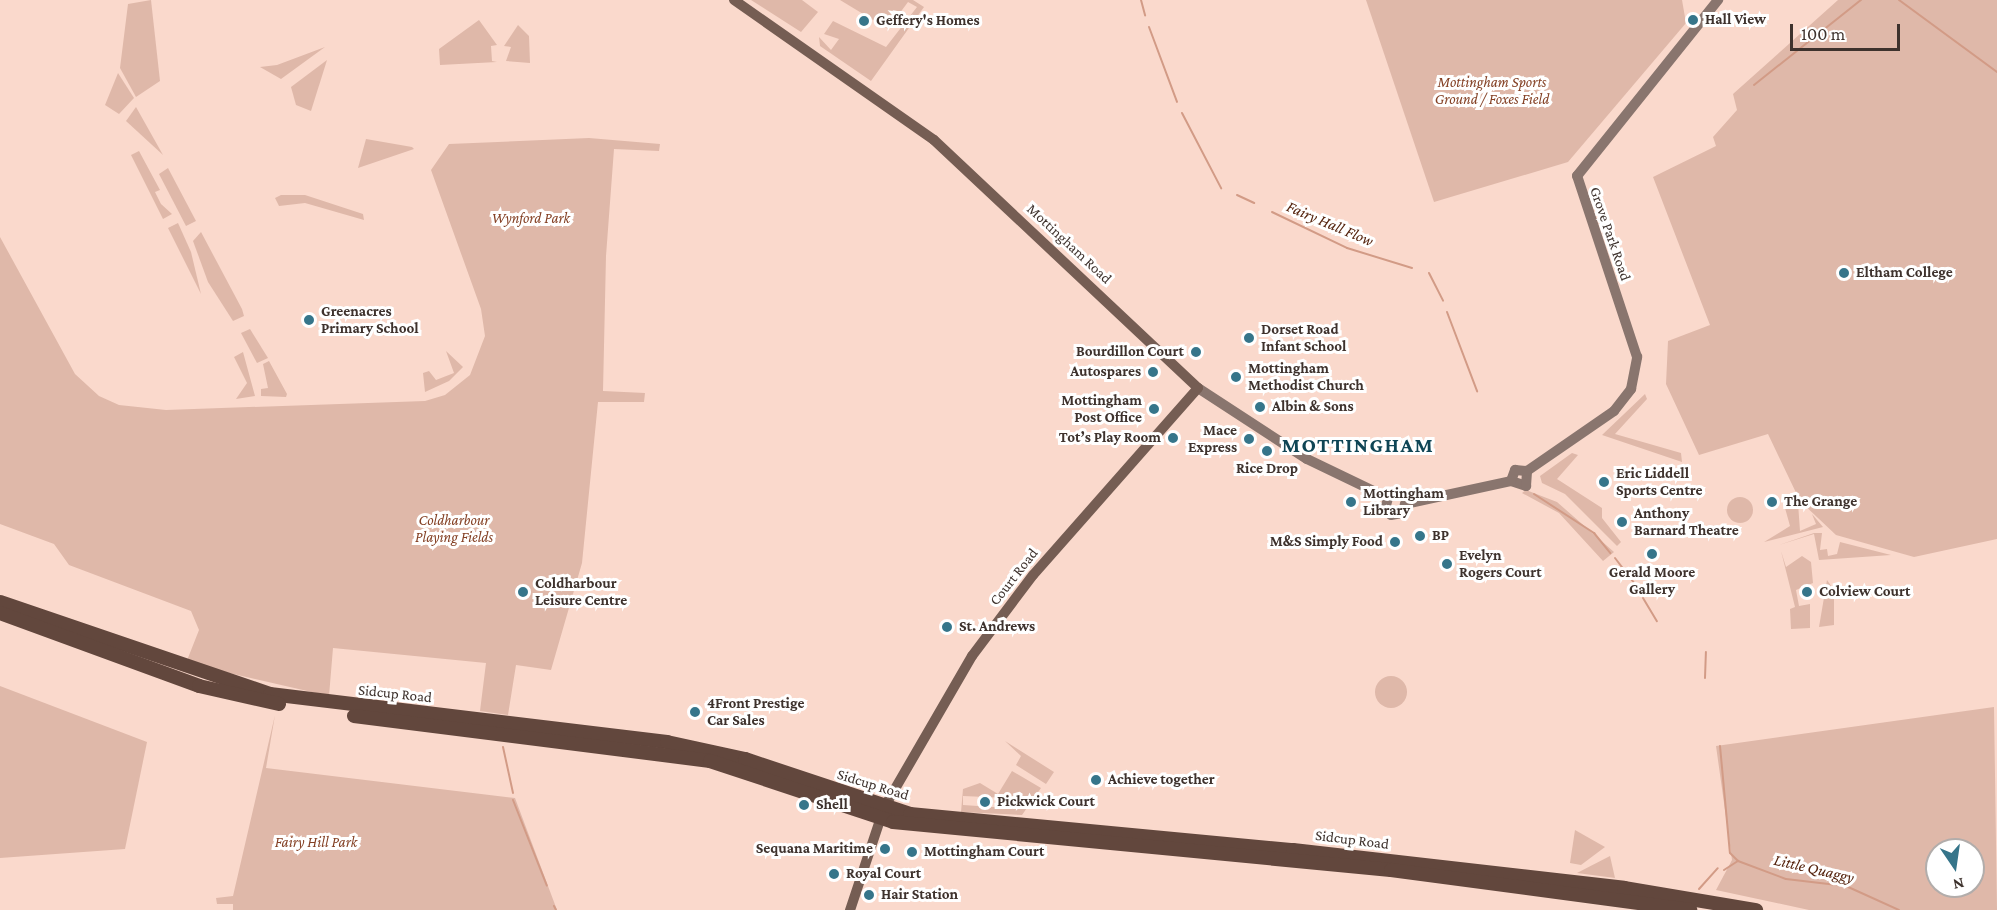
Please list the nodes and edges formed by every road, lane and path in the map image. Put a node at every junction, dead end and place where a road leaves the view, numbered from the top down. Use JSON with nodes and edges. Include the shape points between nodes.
{"nodes":[{"id":1,"x":734,"y":0,"type":"edge"},
{"id":2,"x":1718,"y":0,"type":"edge"},
{"id":3,"x":1198,"y":388,"type":"junction"},
{"id":4,"x":1388,"y":498,"type":"junction"},
{"id":5,"x":1405,"y":504,"type":"junction"},
{"id":6,"x":0,"y":602,"type":"edge"},
{"id":7,"x":0,"y":613,"type":"edge"},
{"id":8,"x":882,"y":813,"type":"junction"},
{"id":9,"x":850,"y":910,"type":"edge"},
{"id":10,"x":1690,"y":910,"type":"edge"},
{"id":11,"x":1756,"y":910,"type":"edge"}],
"edges":[{"from":1,"to":3,"type":"main road","name":"Mottingham Road","via":[[934,140]]},
{"from":2,"to":5,"type":"main road","name":"Grove Park Road","via":[[1577,176],[1636,357],[1631,389],[1614,411],[1527,471],[1515,470],[1511,481]]},
{"from":3,"to":4,"type":"main road","name":"Mottingham Road","via":[[1306,459]]},
{"from":3,"to":8,"type":"main road","name":"Court Road","via":[[1033,575],[952,687]]},
{"from":4,"to":5,"type":"main road","via":[[1400,497]]},
{"from":4,"to":5,"type":"main road","via":[[1385,509],[1391,516],[1402,513]]},
{"from":6,"to":8,"type":"highway","name":"Sidcup Road","via":[[270,694],[667,742],[756,762]]},
{"from":7,"to":8,"type":"highway","name":"Sidcup Road","via":[[232,696],[710,761]]},
{"from":8,"to":9,"type":"main road","name":"Court Road"},
{"from":8,"to":10,"type":"highway","name":"Sidcup Road","via":[[1391,870]]},
{"from":8,"to":11,"type":"highway","name":"Sidcup Road","via":[[1624,888]]}]}
